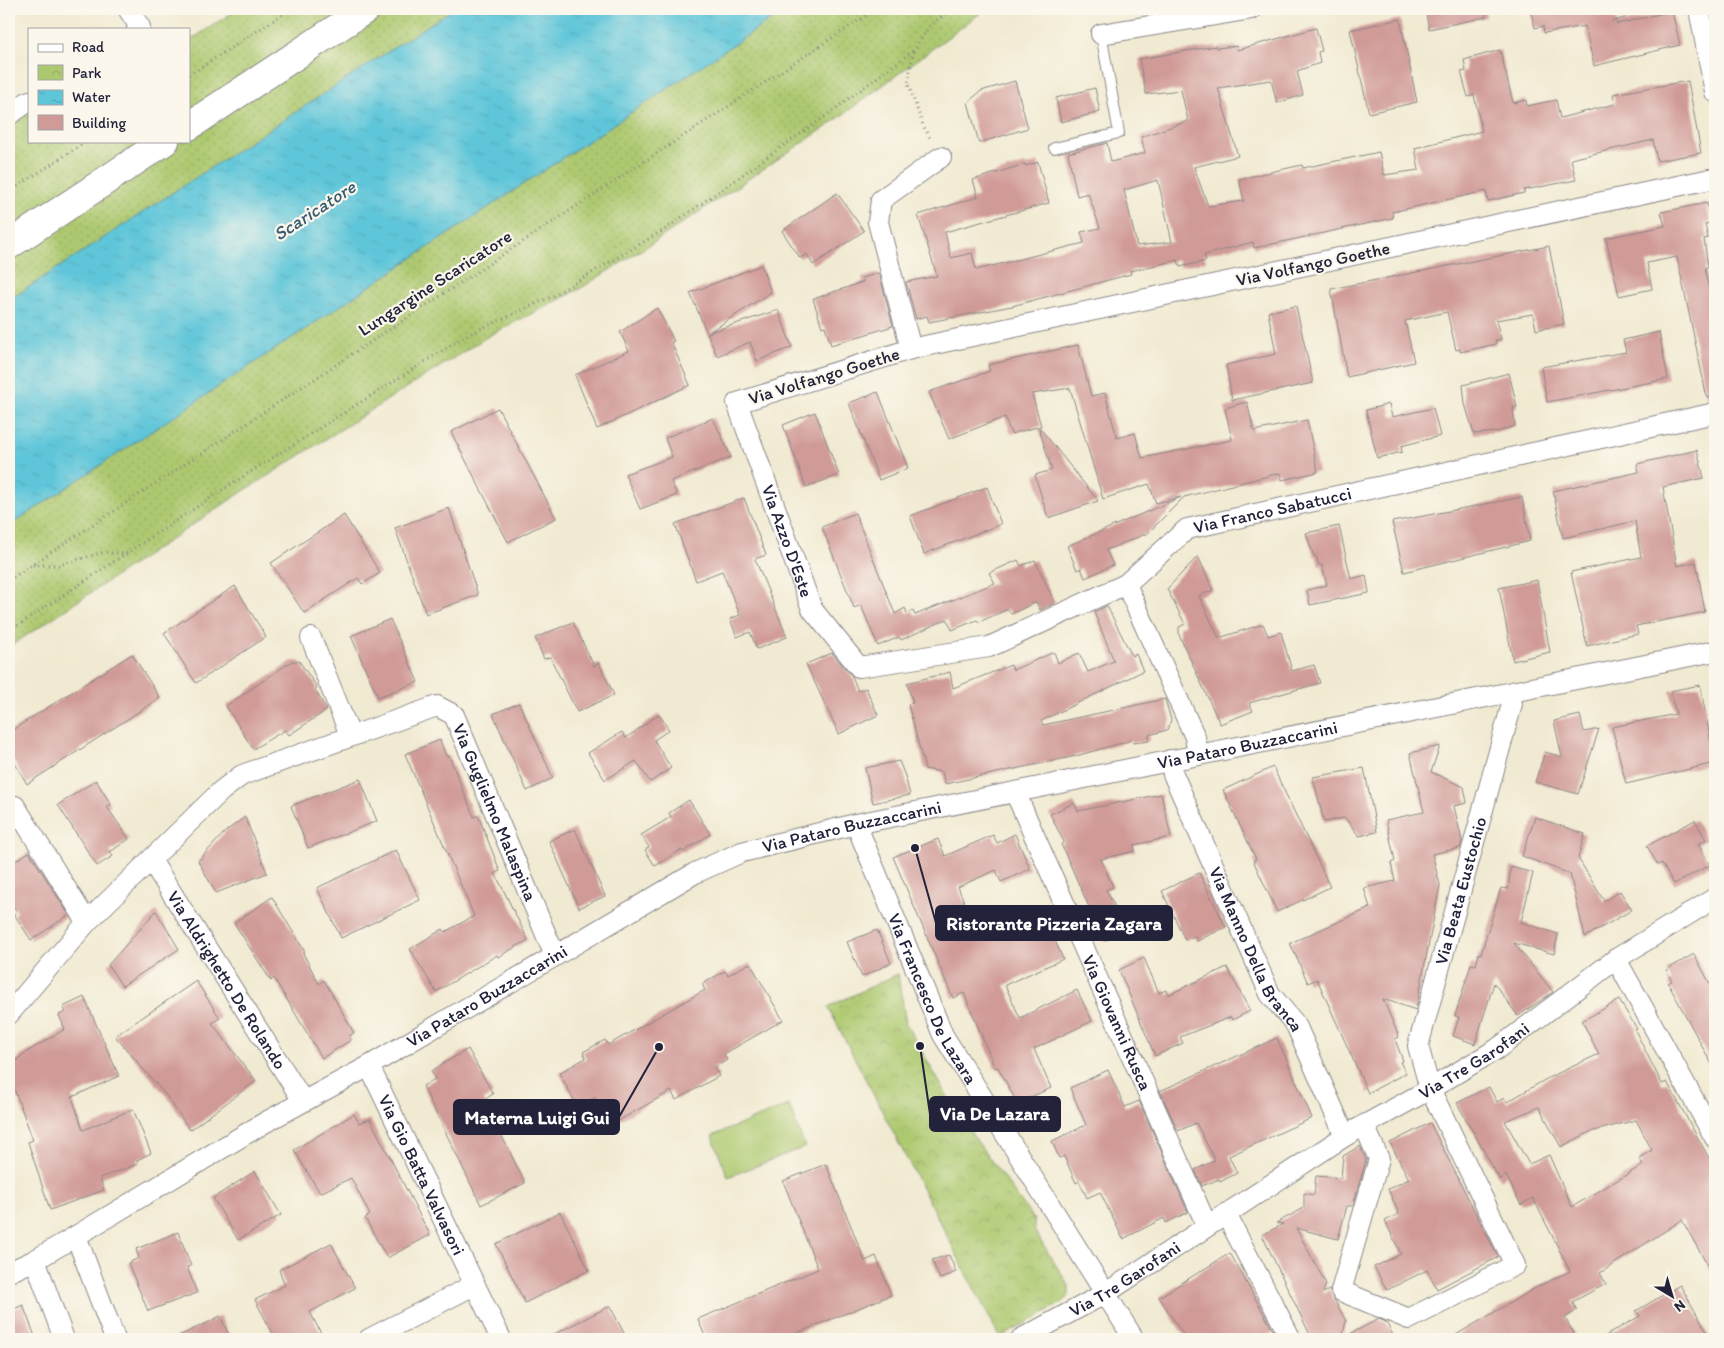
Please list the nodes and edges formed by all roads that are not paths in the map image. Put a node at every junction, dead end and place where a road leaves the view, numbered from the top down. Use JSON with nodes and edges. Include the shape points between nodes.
{"nodes":[{"id":1,"x":128,"y":9,"type":"edge"},
{"id":2,"x":366,"y":9,"type":"edge"},
{"id":3,"x":1252,"y":9,"type":"edge"},
{"id":4,"x":1699,"y":9,"type":"edge"},
{"id":5,"x":138,"y":28,"type":"edge"},
{"id":6,"x":1101,"y":34,"type":"joint"},
{"id":7,"x":1715,"y":92,"type":"edge"},
{"id":8,"x":28,"y":102,"type":"edge"},
{"id":9,"x":9,"y":115,"type":"edge"},
{"id":10,"x":190,"y":125,"type":"edge"},
{"id":11,"x":164,"y":142,"type":"edge"},
{"id":12,"x":1054,"y":148,"type":"dead end"},
{"id":13,"x":941,"y":157,"type":"dead end"},
{"id":14,"x":1715,"y":178,"type":"edge"},
{"id":15,"x":9,"y":245,"type":"edge"},
{"id":16,"x":911,"y":350,"type":"junction"},
{"id":17,"x":737,"y":403,"type":"joint"},
{"id":18,"x":1715,"y":413,"type":"edge"},
{"id":19,"x":1126,"y":584,"type":"junction"},
{"id":20,"x":311,"y":638,"type":"dead end"},
{"id":21,"x":1715,"y":651,"type":"edge"},
{"id":22,"x":859,"y":667,"type":"joint"},
{"id":23,"x":1510,"y":693,"type":"junction"},
{"id":24,"x":350,"y":735,"type":"junction"},
{"id":25,"x":1198,"y":754,"type":"junction"},
{"id":26,"x":1170,"y":760,"type":"junction"},
{"id":27,"x":1015,"y":792,"type":"junction"},
{"id":28,"x":14,"y":806,"type":"dead end"},
{"id":29,"x":856,"y":824,"type":"junction"},
{"id":30,"x":151,"y":860,"type":"junction"},
{"id":31,"x":1715,"y":898,"type":"edge"},
{"id":32,"x":87,"y":922,"type":"junction"},
{"id":33,"x":555,"y":956,"type":"junction"},
{"id":34,"x":1616,"y":959,"type":"junction"},
{"id":35,"x":9,"y":1014,"type":"edge"},
{"id":36,"x":370,"y":1066,"type":"junction"},
{"id":37,"x":1430,"y":1089,"type":"junction"},
{"id":38,"x":303,"y":1101,"type":"junction"},
{"id":39,"x":1364,"y":1125,"type":"junction"},
{"id":40,"x":1345,"y":1136,"type":"junction"},
{"id":41,"x":1715,"y":1138,"type":"edge"},
{"id":42,"x":1226,"y":1214,"type":"junction"},
{"id":43,"x":1207,"y":1226,"type":"junction"},
{"id":44,"x":76,"y":1236,"type":"junction"},
{"id":45,"x":35,"y":1260,"type":"junction"},
{"id":46,"x":9,"y":1272,"type":"edge"},
{"id":47,"x":474,"y":1285,"type":"junction"},
{"id":48,"x":1106,"y":1293,"type":"junction"},
{"id":49,"x":64,"y":1339,"type":"edge"},
{"id":50,"x":115,"y":1339,"type":"edge"},
{"id":51,"x":369,"y":1339,"type":"edge"},
{"id":52,"x":501,"y":1339,"type":"edge"},
{"id":53,"x":1021,"y":1339,"type":"edge"},
{"id":54,"x":1134,"y":1339,"type":"edge"},
{"id":55,"x":1291,"y":1339,"type":"edge"}],
"edges":[{"from":1,"to":5,"type":"street"},
{"from":2,"to":10,"type":"street"},
{"from":3,"to":6,"type":"street"},
{"from":4,"to":7,"type":"street"},
{"from":6,"to":12,"type":"lane","via":[[1119,133]]},
{"from":8,"to":9,"type":"street"},
{"from":11,"to":15,"type":"street"},
{"from":13,"to":16,"type":"street","name":"Via Volfango Goethe","via":[[881,200],[878,222]]},
{"from":14,"to":16,"type":"street","name":"Via Volfango Goethe"},
{"from":16,"to":17,"type":"street","name":"Via Volfango Goethe"},
{"from":17,"to":22,"type":"street","name":"Via Azzo D'Este","via":[[812,609]]},
{"from":18,"to":19,"type":"street","name":"Via Franco Sabatucci","via":[[1187,528]]},
{"from":19,"to":22,"type":"street","name":"Via Franco Sabatucci","via":[[989,647]]},
{"from":19,"to":25,"type":"street","via":[[1195,737]]},
{"from":20,"to":24,"type":"street"},
{"from":21,"to":23,"type":"street","name":"Via Pataro Buzzaccarini"},
{"from":23,"to":25,"type":"street","name":"Via Pataro Buzzaccarini"},
{"from":23,"to":37,"type":"street","name":"Via Beata Eustochio","via":[[1512,704],[1418,1046]]},
{"from":24,"to":30,"type":"street","name":"Via Guglielmo Malaspina","via":[[242,775],[221,791]]},
{"from":24,"to":33,"type":"street","name":"Via Guglielmo Malaspina","via":[[437,706],[454,715]]},
{"from":25,"to":26,"type":"street","name":"Via Pataro Buzzaccarini"},
{"from":26,"to":27,"type":"street","name":"Via Pataro Buzzaccarini"},
{"from":26,"to":40,"type":"street","name":"Via Manno Della Branca","via":[[1173,774],[1270,994],[1296,1025]]},
{"from":27,"to":29,"type":"street","name":"Via Pataro Buzzaccarini"},
{"from":27,"to":43,"type":"street","name":"Via Giovanni Rusca"},
{"from":28,"to":32,"type":"street"},
{"from":29,"to":33,"type":"street","name":"Via Pataro Buzzaccarini","via":[[742,852],[695,873]]},
{"from":29,"to":48,"type":"street","name":"Via Francesco De Lazara","via":[[943,1035]]},
{"from":30,"to":32,"type":"street","name":"Via Guglielmo Malaspina"},
{"from":30,"to":38,"type":"street","name":"Via Aldrighetto De Rolando"},
{"from":31,"to":34,"type":"street","name":"Via Tre Garofani"},
{"from":32,"to":35,"type":"street","name":"Via Guglielmo Malaspina"},
{"from":33,"to":36,"type":"street","name":"Via Pataro Buzzaccarini"},
{"from":34,"to":37,"type":"street","name":"Via Tre Garofani","via":[[1497,1048]]},
{"from":34,"to":41,"type":"street"},
{"from":36,"to":38,"type":"street","name":"Via Pataro Buzzaccarini"},
{"from":36,"to":47,"type":"street","name":"Via Gio Batta Valvasori"},
{"from":37,"to":39,"type":"street","name":"Via Tre Garofani"},
{"from":37,"to":39,"type":"street","name":"Via Beata Eustochio","via":[[1515,1264],[1409,1319],[1341,1290],[1379,1159]]},
{"from":38,"to":44,"type":"street","name":"Via Pataro Buzzaccarini"},
{"from":39,"to":40,"type":"street","name":"Via Tre Garofani"},
{"from":40,"to":42,"type":"street","name":"Via Tre Garofani"},
{"from":42,"to":43,"type":"street","name":"Via Tre Garofani"},
{"from":42,"to":55,"type":"street"},
{"from":43,"to":48,"type":"street","name":"Via Tre Garofani"},
{"from":44,"to":45,"type":"street","name":"Via Pataro Buzzaccarini"},
{"from":44,"to":50,"type":"street"},
{"from":45,"to":46,"type":"street","name":"Via Pataro Buzzaccarini"},
{"from":45,"to":49,"type":"street"},
{"from":47,"to":51,"type":"street"},
{"from":47,"to":52,"type":"street","name":"Via Gio Batta Valvasori"},
{"from":48,"to":53,"type":"street","name":"Via Tre Garofani"},
{"from":48,"to":54,"type":"street","name":"Via Francesco De Lazara"}]}
